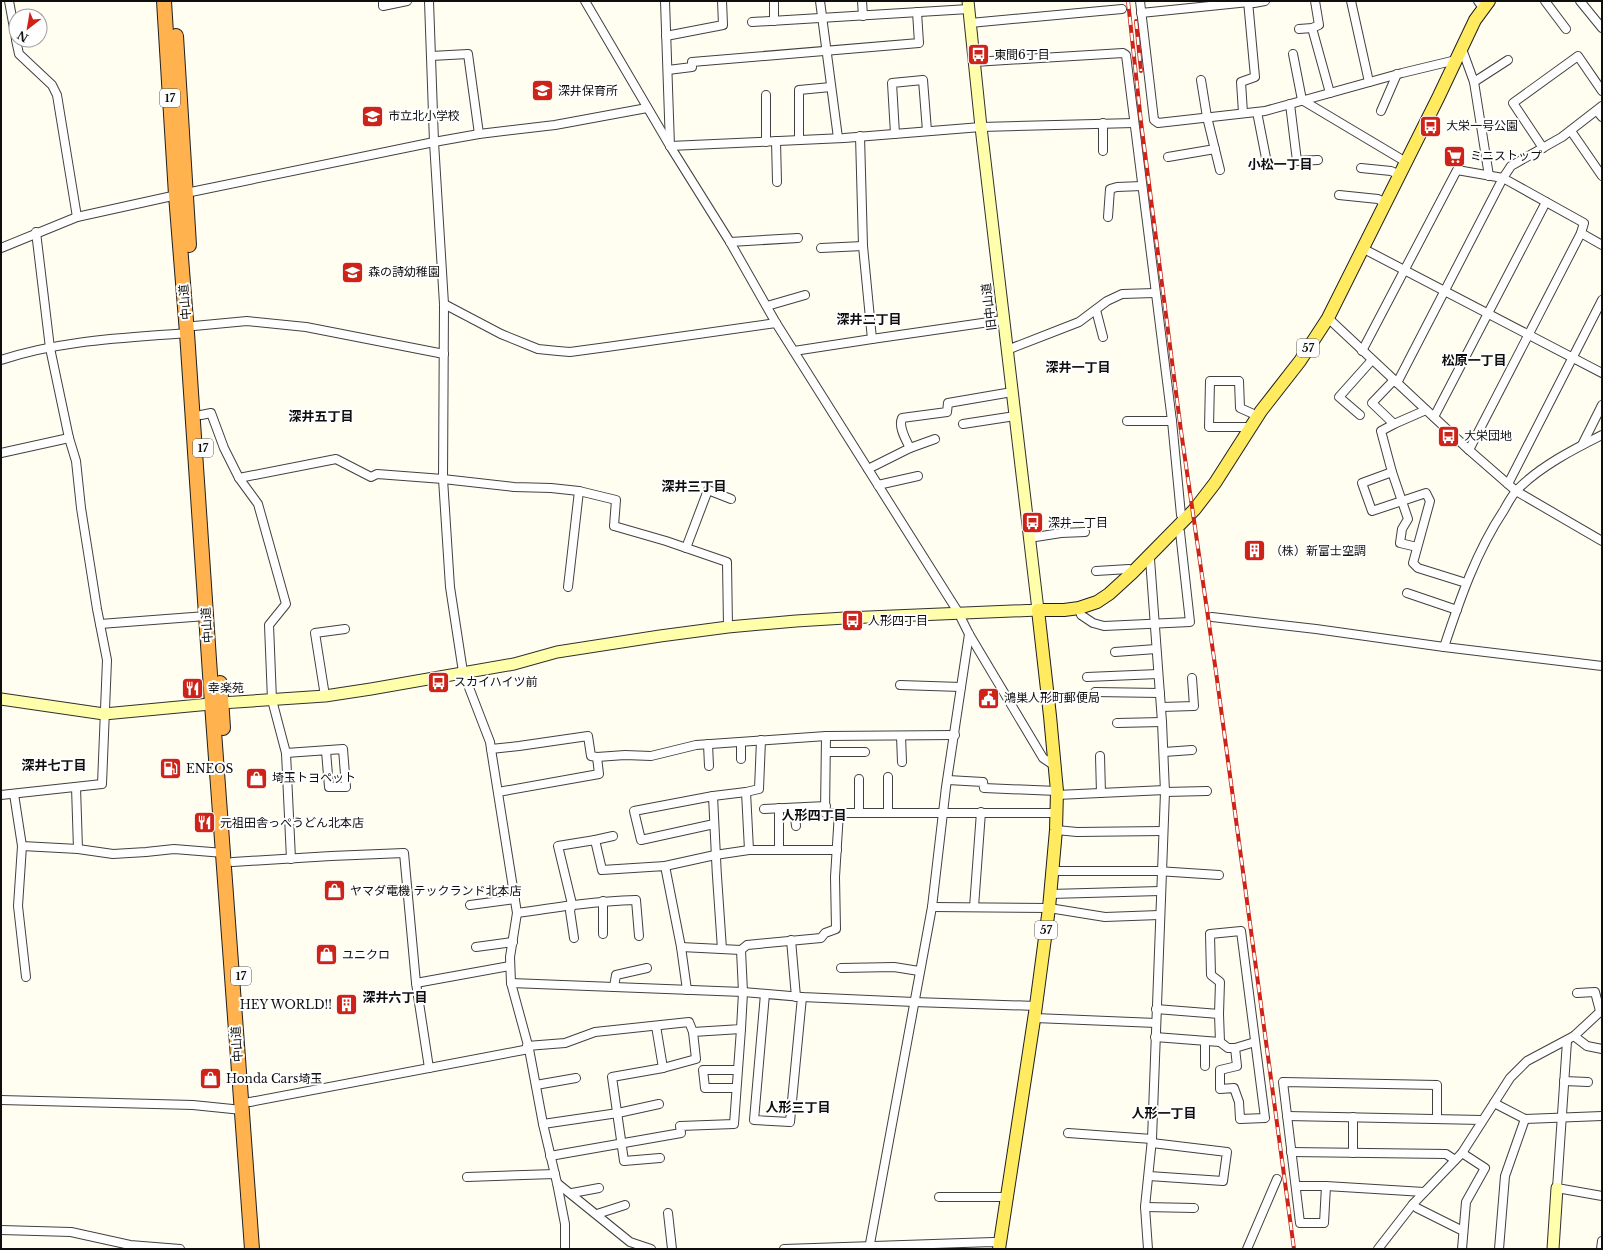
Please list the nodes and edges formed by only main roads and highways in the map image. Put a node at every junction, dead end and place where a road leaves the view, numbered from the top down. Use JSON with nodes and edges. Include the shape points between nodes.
{"nodes":[{"id":1,"x":164,"y":1,"type":"edge"},
{"id":2,"x":174,"y":1,"type":"edge"},
{"id":3,"x":1483,"y":3,"type":"edge"},
{"id":4,"x":181,"y":194,"type":"junction"},
{"id":5,"x":191,"y":329,"type":"junction"},
{"id":6,"x":216,"y":704,"type":"junction"},
{"id":7,"x":246,"y":1106,"type":"junction"},
{"id":8,"x":1001,"y":1247,"type":"edge"},
{"id":9,"x":252,"y":1249,"type":"edge"},
{"id":10,"x":260,"y":1249,"type":"edge"}],
"edges":[{"from":1,"to":4,"type":"highway","name":"中山道","number":"17"},
{"from":2,"to":4,"type":"highway","name":"中山道","number":"17"},
{"from":3,"to":8,"type":"main road","number":"57","via":[[1328,318],[1300,361],[1250,427],[1215,484],[1181,524],[1103,598],[1079,608],[1038,610],[1055,766],[1057,813],[1049,908]]},
{"from":4,"to":5,"type":"highway","name":"中山道","number":"17"},
{"from":5,"to":6,"type":"highway","name":"中山道","number":"17","via":[[206,616]]},
{"from":5,"to":6,"type":"highway","name":"中山道","number":"17","via":[[201,415]]},
{"from":6,"to":7,"type":"highway","name":"中山道","number":"17"},
{"from":7,"to":9,"type":"highway","name":"中山道","number":"17"},
{"from":7,"to":10,"type":"highway","name":"中山道","number":"17"}]}
